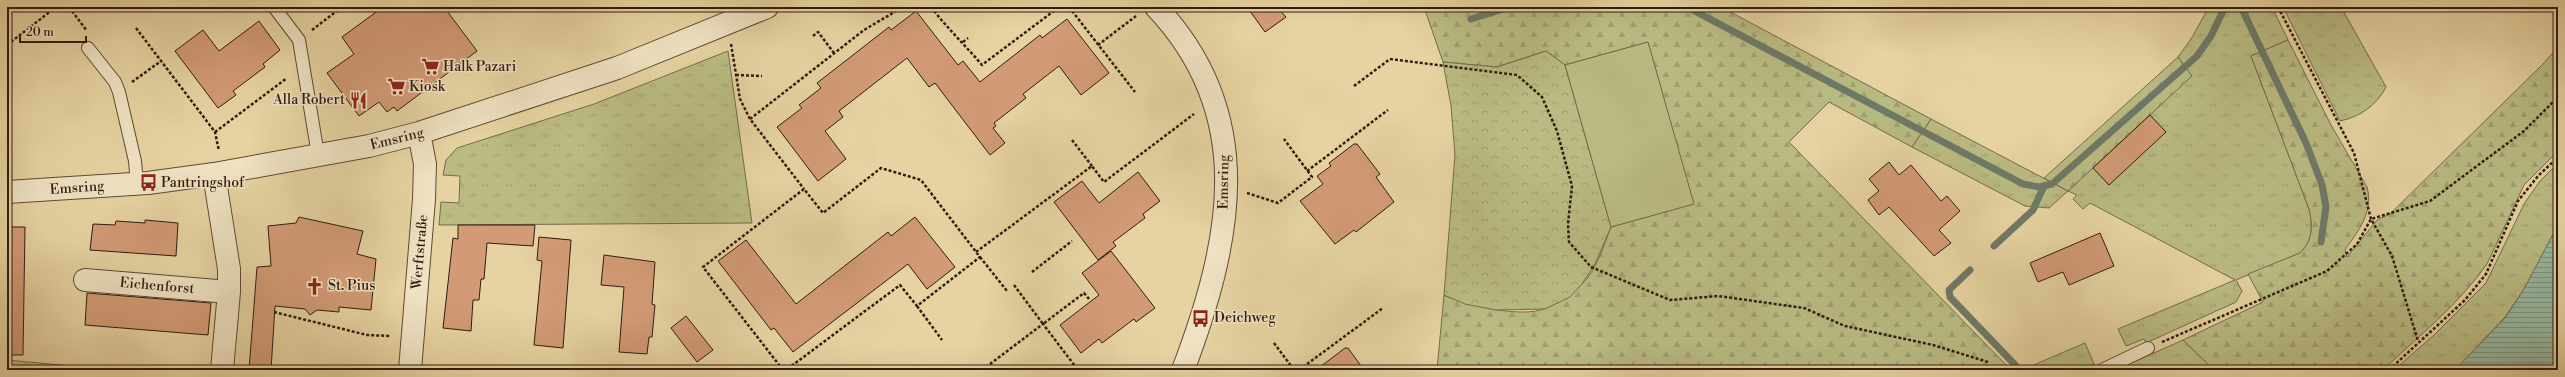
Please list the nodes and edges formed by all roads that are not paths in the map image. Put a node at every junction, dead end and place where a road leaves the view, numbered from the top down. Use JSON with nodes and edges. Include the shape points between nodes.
{"nodes":[{"id":1,"x":274,"y":7,"type":"edge"},
{"id":2,"x":768,"y":7,"type":"edge"},
{"id":3,"x":1149,"y":9,"type":"edge"},
{"id":4,"x":88,"y":48,"type":"road end"},
{"id":5,"x":419,"y":133,"type":"junction"},
{"id":6,"x":318,"y":155,"type":"junction"},
{"id":7,"x":218,"y":174,"type":"junction"},
{"id":8,"x":137,"y":184,"type":"junction"},
{"id":9,"x":7,"y":192,"type":"edge"},
{"id":10,"x":85,"y":280,"type":"dead end"},
{"id":11,"x":229,"y":292,"type":"junction"},
{"id":12,"x":2148,"y":348,"type":"road end"},
{"id":13,"x":222,"y":370,"type":"edge"},
{"id":14,"x":410,"y":370,"type":"edge"},
{"id":15,"x":1183,"y":370,"type":"edge"},
{"id":16,"x":2102,"y":370,"type":"edge"}],
"edges":[{"from":1,"to":6,"type":"lane","via":[[298,40]]},
{"from":2,"to":5,"type":"street","name":"Emsring","via":[[617,68]]},
{"from":3,"to":15,"type":"street","name":"Emsring","via":[[1190,49],[1205,76],[1217,106],[1225,146],[1226,189],[1214,268],[1195,338]]},
{"from":4,"to":8,"type":"lane","via":[[115,82],[119,92],[135,161]]},
{"from":5,"to":6,"type":"street","name":"Emsring","via":[[369,146]]},
{"from":5,"to":14,"type":"street","name":"Werftstraße","via":[[425,164],[424,199]]},
{"from":6,"to":7,"type":"street","name":"Emsring"},
{"from":7,"to":8,"type":"street","name":"Emsring"},
{"from":7,"to":11,"type":"street","via":[[229,268]]},
{"from":8,"to":9,"type":"street","name":"Emsring"},
{"from":10,"to":11,"type":"street","name":"Eichenforst"},
{"from":11,"to":13,"type":"street"},
{"from":12,"to":16,"type":"lane"}]}
